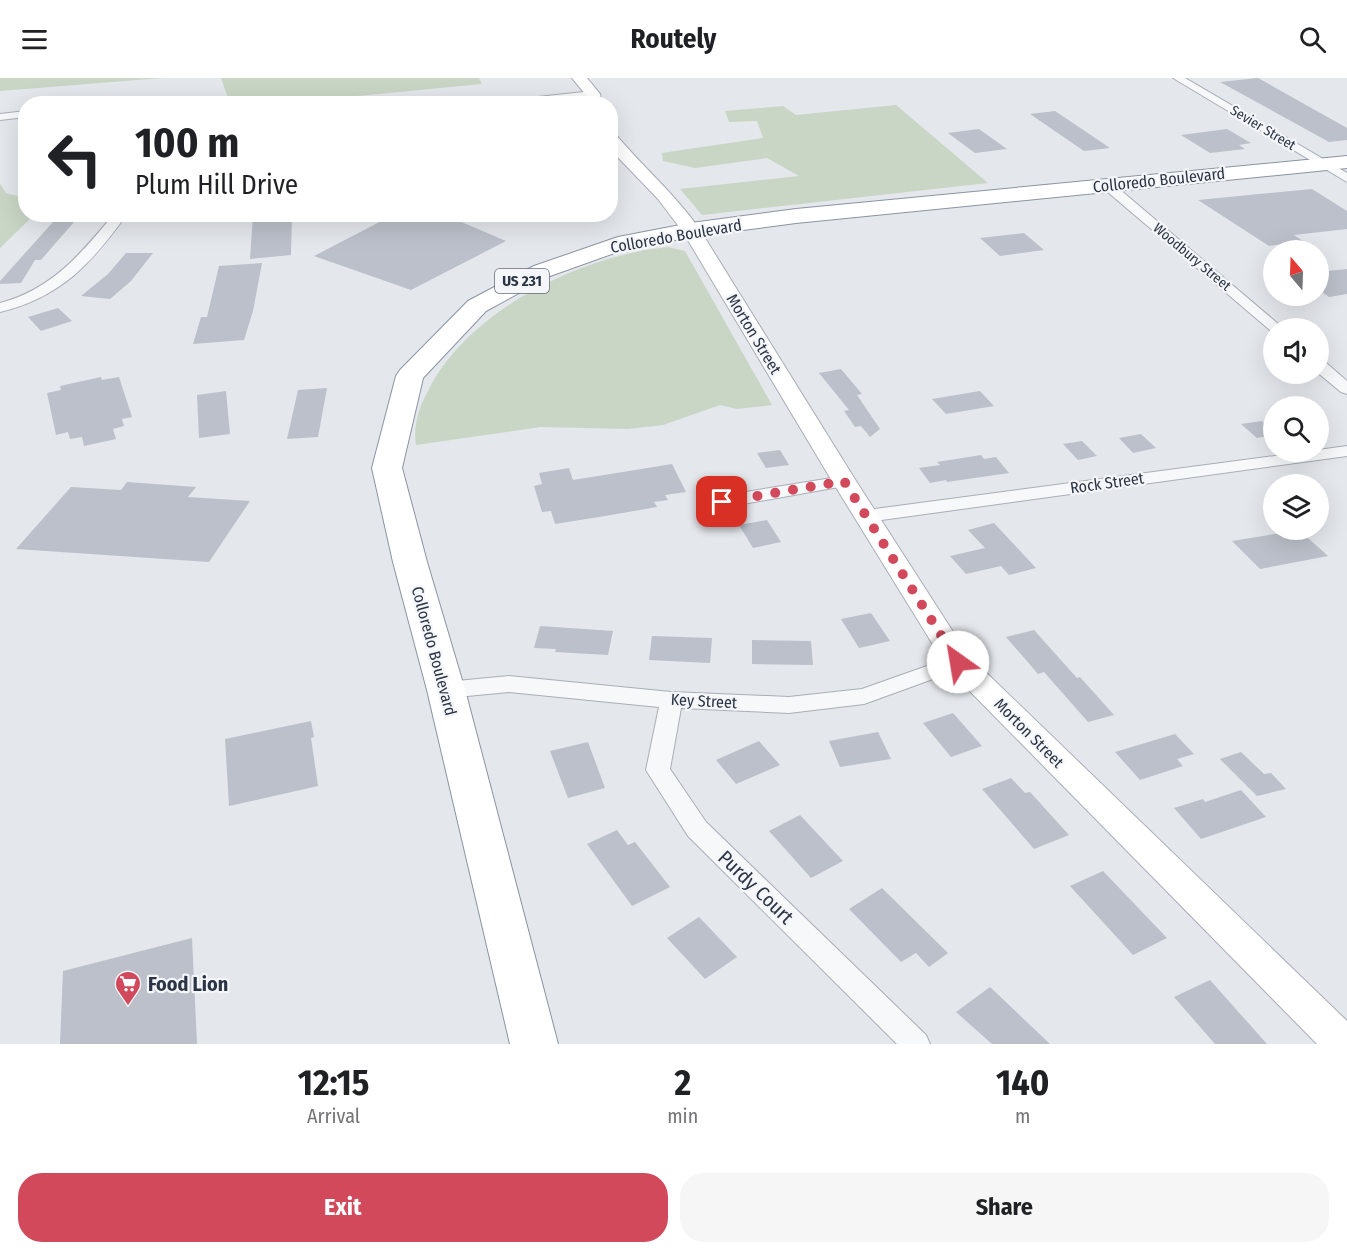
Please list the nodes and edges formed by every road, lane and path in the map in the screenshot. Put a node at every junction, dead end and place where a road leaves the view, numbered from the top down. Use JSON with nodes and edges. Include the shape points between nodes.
{"nodes":[{"id":1,"x":579,"y":78,"type":"edge"},
{"id":2,"x":1178,"y":78,"type":"edge"},
{"id":3,"x":592,"y":96,"type":"edge"},
{"id":4,"x":18,"y":115,"type":"edge"},
{"id":5,"x":0,"y":117,"type":"edge"},
{"id":6,"x":618,"y":147,"type":"edge"},
{"id":7,"x":1339,"y":168,"type":"edge"},
{"id":8,"x":1107,"y":185,"type":"junction"},
{"id":9,"x":114,"y":222,"type":"edge"},
{"id":10,"x":691,"y":230,"type":"junction"},
{"id":11,"x":0,"y":308,"type":"edge"},
{"id":12,"x":1264,"y":318,"type":"edge"},
{"id":13,"x":1329,"y":373,"type":"edge"},
{"id":14,"x":1347,"y":389,"type":"edge"},
{"id":15,"x":1347,"y":451,"type":"edge"},
{"id":16,"x":844,"y":481,"type":"junction"},
{"id":17,"x":722,"y":502,"type":"dead end"},
{"id":18,"x":867,"y":516,"type":"junction"},
{"id":19,"x":958,"y":662,"type":"junction"},
{"id":20,"x":446,"y":690,"type":"junction"},
{"id":21,"x":671,"y":700,"type":"junction"},
{"id":22,"x":534,"y":1044,"type":"edge"},
{"id":23,"x":916,"y":1044,"type":"edge"},
{"id":24,"x":1344,"y":1044,"type":"edge"}],
"edges":[{"from":1,"to":3,"type":"street"},
{"from":2,"to":7,"type":"street","name":"Sevier Street"},
{"from":4,"to":5,"type":"street"},
{"from":6,"to":10,"type":"street","name":"Morton Street"},
{"from":7,"to":8,"type":"highway","name":"Colloredo Boulevard","number":"US 231"},
{"from":8,"to":10,"type":"highway","name":"Colloredo Boulevard","number":"US 231"},
{"from":8,"to":12,"type":"street","name":"Woodbury Street"},
{"from":9,"to":11,"type":"street","via":[[68,276],[21,303]]},
{"from":10,"to":16,"type":"street","name":"Morton Street"},
{"from":10,"to":20,"type":"highway","name":"Colloredo Boulevard","number":"US 231","via":[[618,244],[542,270],[477,306],[410,376],[387,468]]},
{"from":13,"to":14,"type":"street"},
{"from":15,"to":18,"type":"street","name":"Rock Street"},
{"from":16,"to":17,"type":"street"},
{"from":16,"to":18,"type":"street","name":"Morton Street"},
{"from":18,"to":19,"type":"street","name":"Morton Street"},
{"from":19,"to":21,"type":"street","name":"Key Street","via":[[864,696],[789,705]]},
{"from":19,"to":24,"type":"street","name":"Morton Street"},
{"from":20,"to":21,"type":"street","name":"Key Street","via":[[509,684]]},
{"from":20,"to":22,"type":"highway","name":"Colloredo Boulevard","number":"US 231"},
{"from":21,"to":23,"type":"street","name":"Purdy Court","via":[[658,770],[697,829]]}]}
